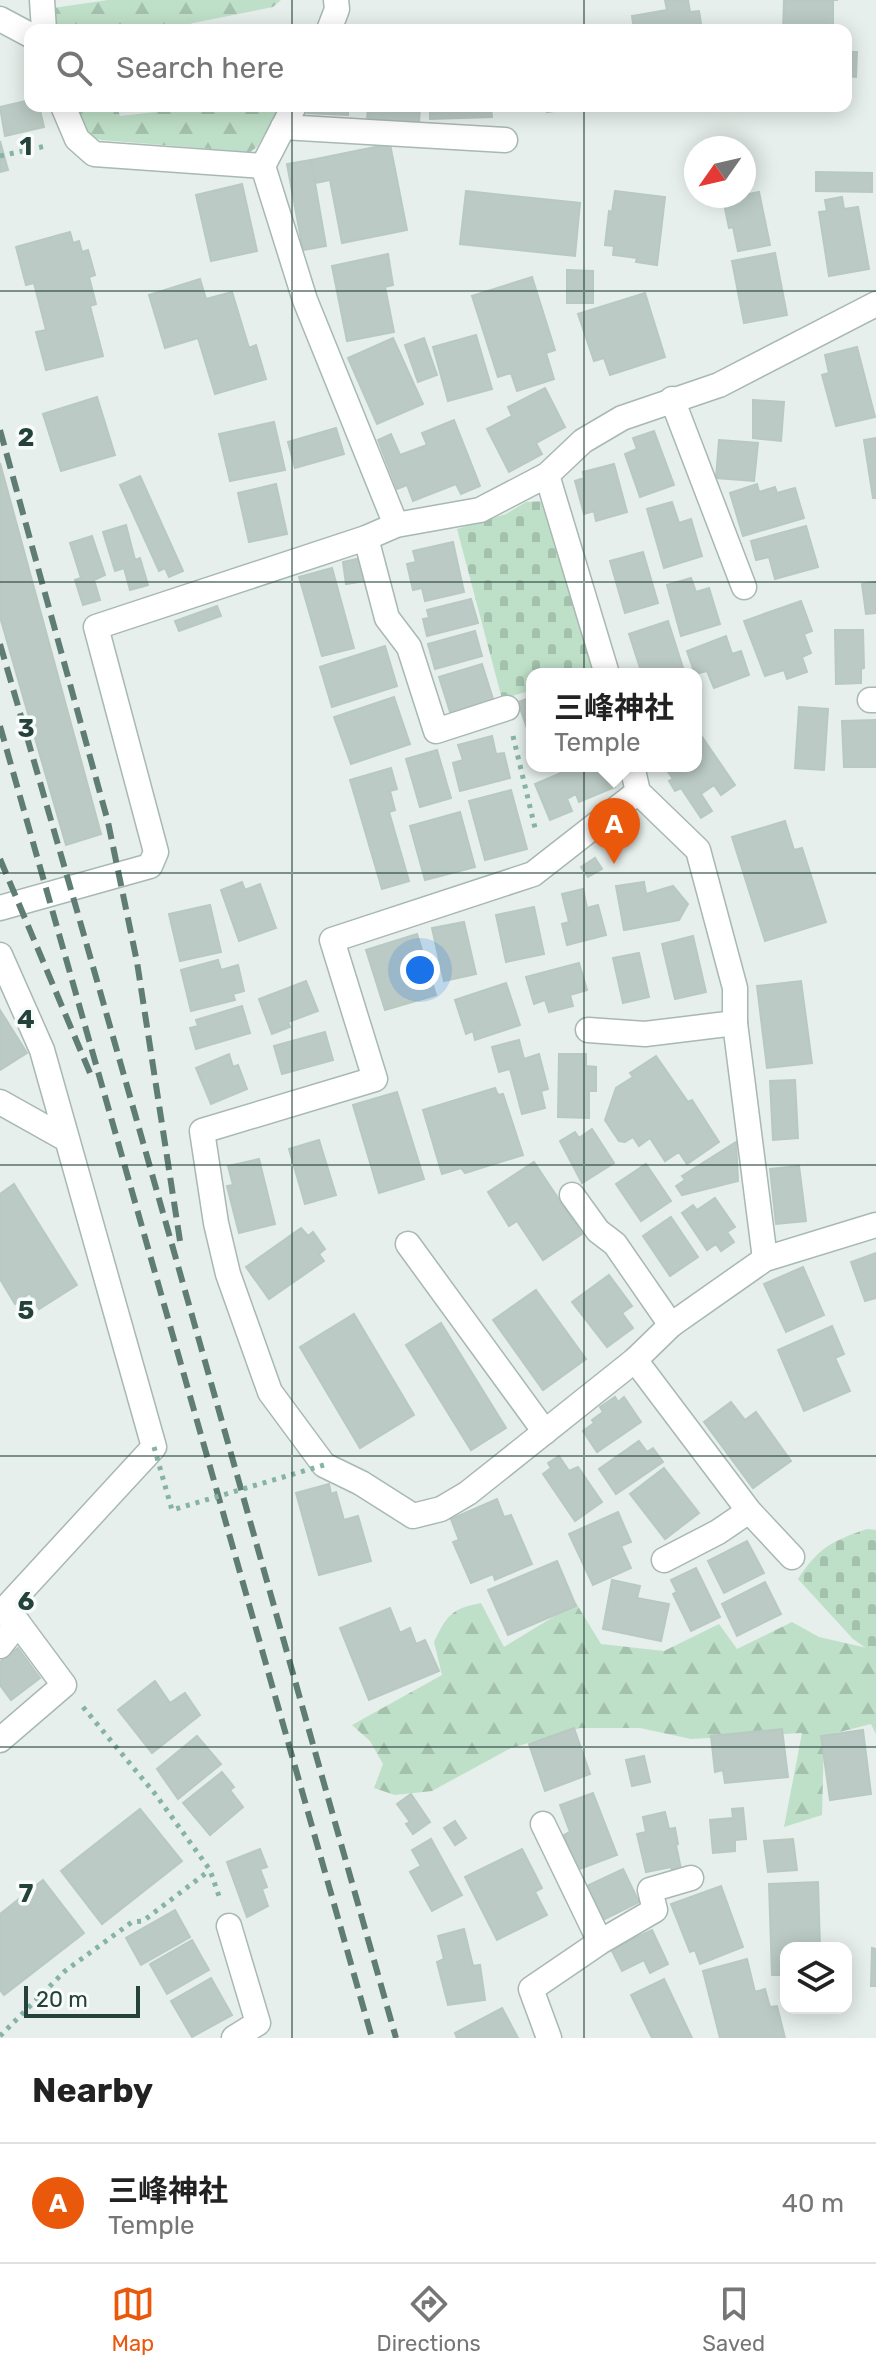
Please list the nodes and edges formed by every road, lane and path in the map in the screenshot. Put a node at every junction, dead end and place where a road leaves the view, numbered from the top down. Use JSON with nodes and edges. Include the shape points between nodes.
{"nodes":[{"id":1,"x":42,"y":0,"type":"edge"},
{"id":2,"x":336,"y":0,"type":"edge"},
{"id":3,"x":0,"y":19,"type":"edge"},
{"id":4,"x":44,"y":24,"type":"edge"},
{"id":5,"x":331,"y":24,"type":"edge"},
{"id":6,"x":24,"y":32,"type":"edge"},
{"id":7,"x":66,"y":112,"type":"edge"},
{"id":8,"x":288,"y":116,"type":"edge"},
{"id":9,"x":77,"y":139,"type":"junction"},
{"id":10,"x":505,"y":140,"type":"dead end"},
{"id":11,"x":0,"y":156,"type":"edge"},
{"id":12,"x":263,"y":166,"type":"junction"},
{"id":13,"x":876,"y":304,"type":"edge"},
{"id":14,"x":672,"y":399,"type":"junction"},
{"id":15,"x":547,"y":475,"type":"junction"},
{"id":16,"x":396,"y":525,"type":"junction"},
{"id":17,"x":366,"y":538,"type":"junction"},
{"id":18,"x":744,"y":587,"type":"dead end"},
{"id":19,"x":605,"y":668,"type":"edge"},
{"id":20,"x":507,"y":708,"type":"joint"},
{"id":21,"x":633,"y":772,"type":"edge"},
{"id":22,"x":638,"y":792,"type":"junction"},
{"id":23,"x":544,"y":866,"type":"junction"},
{"id":24,"x":0,"y":908,"type":"edge"},
{"id":25,"x":0,"y":955,"type":"edge"},
{"id":26,"x":735,"y":1023,"type":"junction"},
{"id":27,"x":588,"y":1030,"type":"dead end"},
{"id":28,"x":0,"y":1102,"type":"edge"},
{"id":29,"x":66,"y":1139,"type":"junction"},
{"id":30,"x":572,"y":1195,"type":"dead end"},
{"id":31,"x":876,"y":1225,"type":"edge"},
{"id":32,"x":408,"y":1244,"type":"dead end"},
{"id":33,"x":765,"y":1259,"type":"junction"},
{"id":34,"x":671,"y":1325,"type":"junction"},
{"id":35,"x":635,"y":1360,"type":"junction"},
{"id":36,"x":545,"y":1432,"type":"junction"},
{"id":37,"x":154,"y":1447,"type":"junction"},
{"id":38,"x":324,"y":1465,"type":"junction"},
{"id":39,"x":749,"y":1511,"type":"junction"},
{"id":40,"x":792,"y":1557,"type":"dead end"},
{"id":41,"x":664,"y":1560,"type":"dead end"},
{"id":42,"x":7,"y":1615,"type":"edge"},
{"id":43,"x":0,"y":1646,"type":"edge"},
{"id":44,"x":64,"y":1685,"type":"junction"},
{"id":45,"x":0,"y":1740,"type":"edge"},
{"id":46,"x":543,"y":1824,"type":"dead end"},
{"id":47,"x":210,"y":1870,"type":"junction"},
{"id":48,"x":691,"y":1878,"type":"dead end"},
{"id":49,"x":229,"y":1926,"type":"joint"},
{"id":50,"x":600,"y":1942,"type":"junction"},
{"id":51,"x":0,"y":2036,"type":"edge"},
{"id":52,"x":234,"y":2038,"type":"edge"},
{"id":53,"x":549,"y":2038,"type":"edge"}],
"edges":[{"from":1,"to":4,"type":"street"},
{"from":2,"to":5,"type":"street"},
{"from":3,"to":6,"type":"street"},
{"from":7,"to":9,"type":"street"},
{"from":8,"to":10,"type":"street"},
{"from":8,"to":12,"type":"street"},
{"from":9,"to":11,"type":"path"},
{"from":9,"to":12,"type":"street","via":[[94,154]]},
{"from":12,"to":16,"type":"street","via":[[305,300]]},
{"from":13,"to":14,"type":"street","via":[[719,385]]},
{"from":14,"to":15,"type":"street","via":[[622,418],[583,441]]},
{"from":14,"to":18,"type":"street"},
{"from":15,"to":16,"type":"street","via":[[480,510]]},
{"from":15,"to":19,"type":"street"},
{"from":16,"to":17,"type":"street"},
{"from":17,"to":20,"type":"street","via":[[387,618],[409,647],[436,731]]},
{"from":17,"to":24,"type":"street","via":[[96,627],[156,852],[150,866]]},
{"from":20,"to":23,"type":"path"},
{"from":21,"to":22,"type":"street"},
{"from":22,"to":23,"type":"street"},
{"from":22,"to":26,"type":"street","via":[[698,850],[735,988]]},
{"from":23,"to":38,"type":"street","via":[[332,940],[375,1079],[202,1131],[228,1274],[270,1392]]},
{"from":25,"to":29,"type":"street","via":[[42,1050]]},
{"from":26,"to":27,"type":"street","via":[[645,1034]]},
{"from":26,"to":33,"type":"street"},
{"from":28,"to":29,"type":"street"},
{"from":29,"to":37,"type":"street"},
{"from":30,"to":34,"type":"street","via":[[598,1231],[615,1244]]},
{"from":31,"to":33,"type":"street"},
{"from":32,"to":36,"type":"street"},
{"from":33,"to":34,"type":"street"},
{"from":34,"to":35,"type":"street"},
{"from":35,"to":36,"type":"street"},
{"from":35,"to":39,"type":"street"},
{"from":36,"to":38,"type":"street","via":[[468,1493],[441,1509],[413,1516]]},
{"from":37,"to":38,"type":"path","bridge":true,"via":[[172,1510]]},
{"from":37,"to":42,"type":"street"},
{"from":39,"to":40,"type":"street"},
{"from":39,"to":41,"type":"street"},
{"from":42,"to":43,"type":"street"},
{"from":42,"to":44,"type":"street"},
{"from":44,"to":45,"type":"street"},
{"from":44,"to":47,"type":"path","via":[[156,1795]]},
{"from":46,"to":50,"type":"street"},
{"from":47,"to":49,"type":"path"},
{"from":47,"to":51,"type":"path","via":[[65,1971]]},
{"from":48,"to":50,"type":"street","via":[[650,1890],[655,1910]]},
{"from":49,"to":52,"type":"street","via":[[258,2023]]},
{"from":50,"to":53,"type":"street","via":[[531,1989]]}]}
